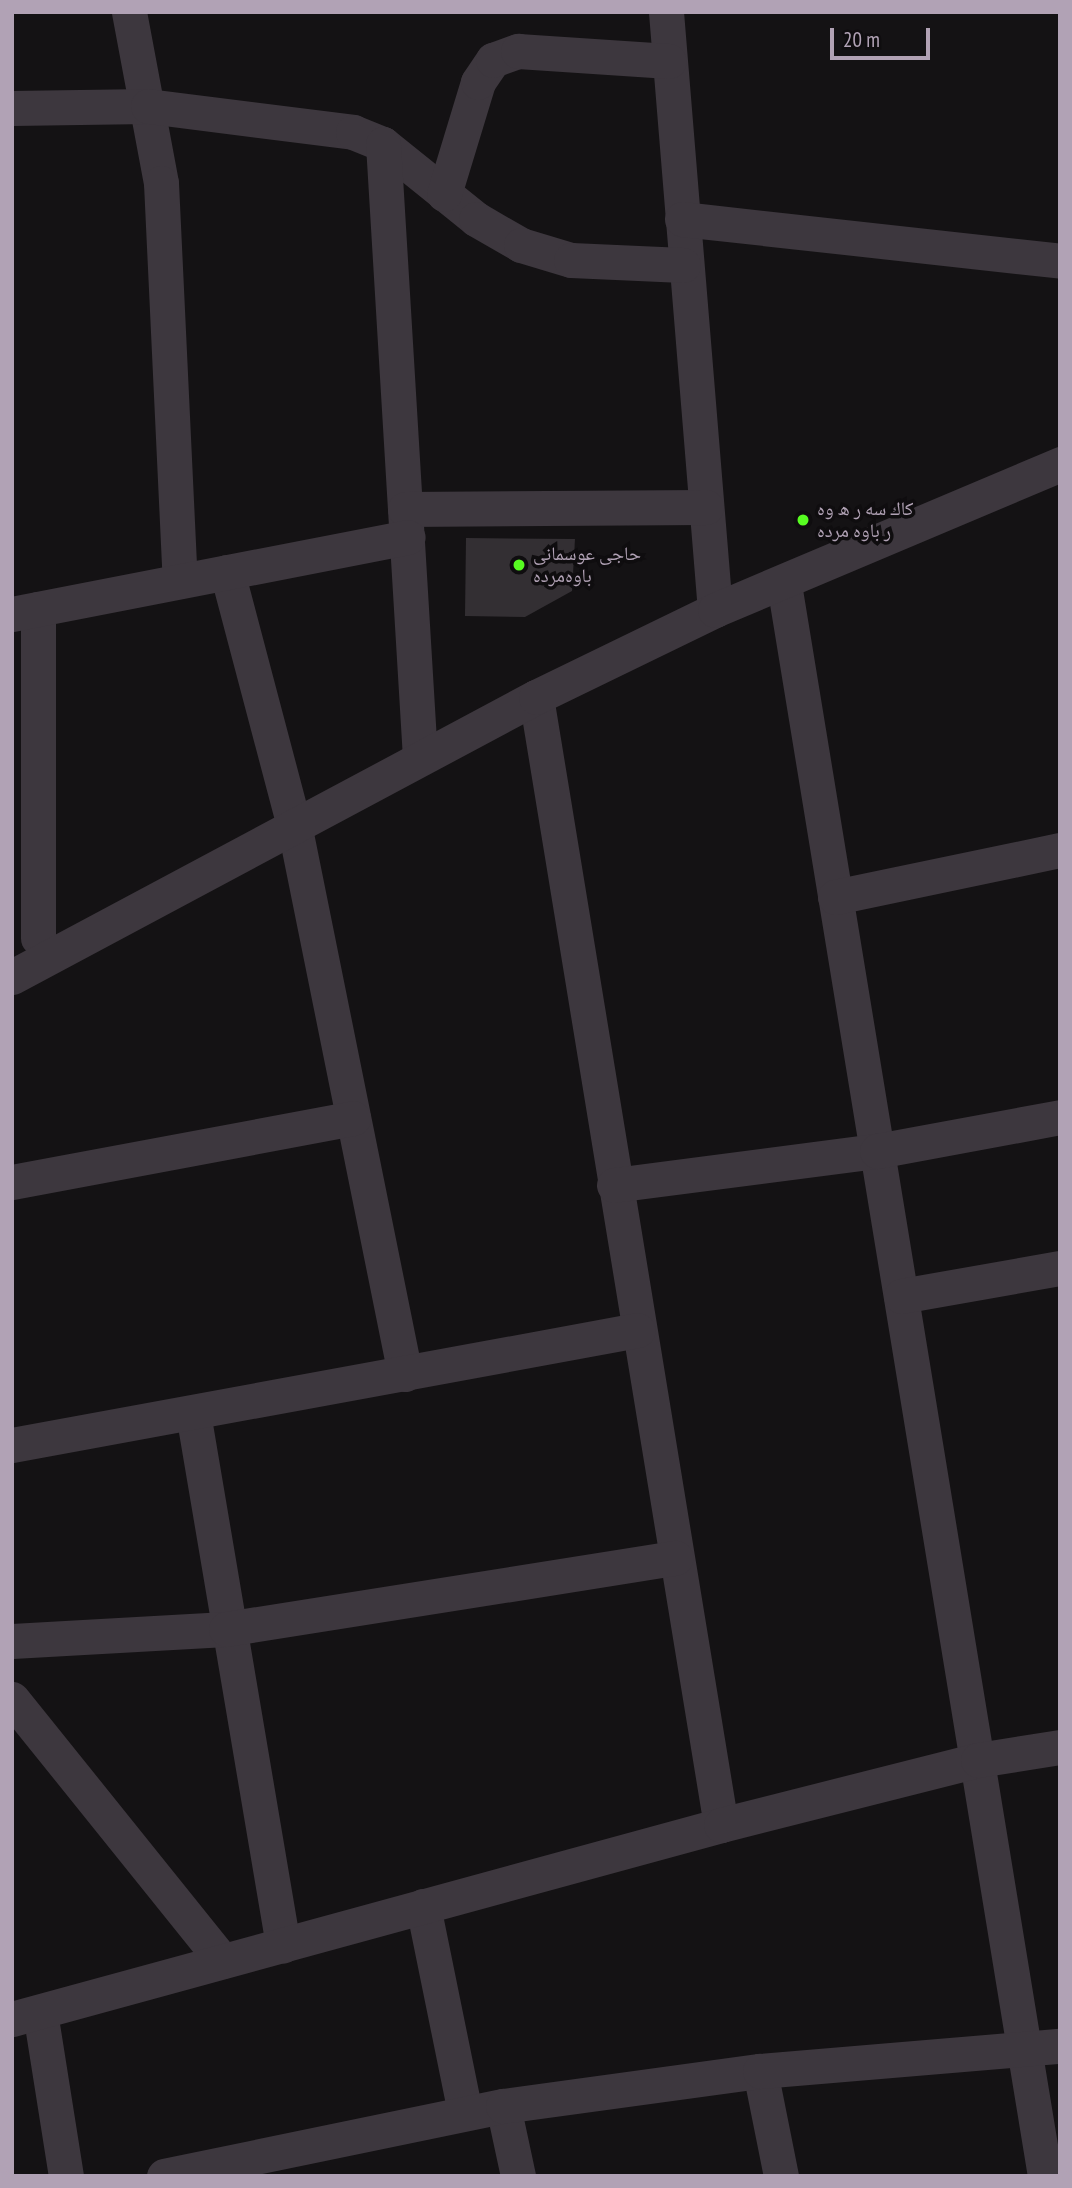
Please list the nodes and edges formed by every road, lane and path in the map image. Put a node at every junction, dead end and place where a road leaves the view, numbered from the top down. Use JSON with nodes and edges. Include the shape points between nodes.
{"nodes":[{"id":1,"x":130,"y":12,"type":"edge"},
{"id":2,"x":666,"y":12,"type":"edge"},
{"id":3,"x":669,"y":61,"type":"junction"},
{"id":4,"x":148,"y":106,"type":"junction"},
{"id":5,"x":12,"y":108,"type":"edge"},
{"id":6,"x":383,"y":144,"type":"junction"},
{"id":7,"x":444,"y":194,"type":"junction"},
{"id":8,"x":682,"y":219,"type":"junction"},
{"id":9,"x":1060,"y":261,"type":"edge"},
{"id":10,"x":683,"y":265,"type":"junction"},
{"id":11,"x":1060,"y":464,"type":"edge"},
{"id":12,"x":706,"y":507,"type":"junction"},
{"id":13,"x":407,"y":523,"type":"junction"},
{"id":14,"x":228,"y":572,"type":"junction"},
{"id":15,"x":180,"y":581,"type":"junction"},
{"id":16,"x":784,"y":584,"type":"junction"},
{"id":17,"x":715,"y":610,"type":"junction"},
{"id":18,"x":25,"y":612,"type":"edge"},
{"id":19,"x":536,"y":697,"type":"junction"},
{"id":20,"x":420,"y":758,"type":"junction"},
{"id":21,"x":295,"y":829,"type":"junction"},
{"id":22,"x":1060,"y":850,"type":"edge"},
{"id":23,"x":835,"y":897,"type":"junction"},
{"id":24,"x":36,"y":937,"type":"edge"},
{"id":25,"x":12,"y":977,"type":"edge"},
{"id":26,"x":1060,"y":1117,"type":"edge"},
{"id":27,"x":353,"y":1118,"type":"junction"},
{"id":28,"x":877,"y":1151,"type":"junction"},
{"id":29,"x":12,"y":1182,"type":"edge"},
{"id":30,"x":614,"y":1185,"type":"junction"},
{"id":31,"x":1060,"y":1268,"type":"edge"},
{"id":32,"x":901,"y":1296,"type":"junction"},
{"id":33,"x":638,"y":1330,"type":"junction"},
{"id":34,"x":405,"y":1374,"type":"junction"},
{"id":35,"x":193,"y":1413,"type":"junction"},
{"id":36,"x":12,"y":1445,"type":"edge"},
{"id":37,"x":675,"y":1558,"type":"junction"},
{"id":38,"x":226,"y":1629,"type":"junction"},
{"id":39,"x":12,"y":1641,"type":"edge"},
{"id":40,"x":12,"y":1699,"type":"edge"},
{"id":41,"x":1060,"y":1747,"type":"edge"},
{"id":42,"x":978,"y":1760,"type":"junction"},
{"id":43,"x":721,"y":1825,"type":"junction"},
{"id":44,"x":423,"y":1906,"type":"junction"},
{"id":45,"x":283,"y":1945,"type":"junction"},
{"id":46,"x":223,"y":1961,"type":"junction"},
{"id":47,"x":26,"y":2015,"type":"edge"},
{"id":48,"x":1060,"y":2046,"type":"edge"},
{"id":49,"x":1024,"y":2051,"type":"junction"},
{"id":50,"x":760,"y":2071,"type":"junction"},
{"id":51,"x":503,"y":2106,"type":"junction"},
{"id":52,"x":465,"y":2113,"type":"junction"},
{"id":53,"x":273,"y":2164,"type":"edge"},
{"id":54,"x":66,"y":2176,"type":"edge"},
{"id":55,"x":164,"y":2176,"type":"edge"},
{"id":56,"x":517,"y":2176,"type":"edge"},
{"id":57,"x":782,"y":2176,"type":"edge"},
{"id":58,"x":1045,"y":2176,"type":"edge"}],
"edges":[{"from":1,"to":4,"type":"street"},
{"from":2,"to":3,"type":"street"},
{"from":3,"to":7,"type":"street","via":[[518,51],[493,60],[478,82]]},
{"from":3,"to":8,"type":"street"},
{"from":4,"to":5,"type":"street"},
{"from":4,"to":6,"type":"street","via":[[354,132]]},
{"from":4,"to":15,"type":"street","via":[[164,222]]},
{"from":6,"to":7,"type":"street"},
{"from":6,"to":13,"type":"street"},
{"from":7,"to":10,"type":"street","via":[[498,233],[546,254],[598,263]]},
{"from":8,"to":9,"type":"street"},
{"from":8,"to":10,"type":"street"},
{"from":10,"to":12,"type":"street"},
{"from":11,"to":16,"type":"street"},
{"from":12,"to":13,"type":"street"},
{"from":12,"to":17,"type":"street"},
{"from":13,"to":14,"type":"street"},
{"from":13,"to":20,"type":"street"},
{"from":14,"to":15,"type":"street"},
{"from":14,"to":21,"type":"street"},
{"from":15,"to":18,"type":"street"},
{"from":16,"to":17,"type":"street"},
{"from":16,"to":23,"type":"street"},
{"from":17,"to":19,"type":"street"},
{"from":18,"to":24,"type":"street"},
{"from":19,"to":20,"type":"street"},
{"from":19,"to":30,"type":"street"},
{"from":20,"to":21,"type":"street"},
{"from":21,"to":24,"type":"street"},
{"from":21,"to":27,"type":"street"},
{"from":22,"to":23,"type":"street"},
{"from":23,"to":28,"type":"street"},
{"from":24,"to":25,"type":"street"},
{"from":26,"to":28,"type":"street"},
{"from":27,"to":29,"type":"street"},
{"from":27,"to":34,"type":"street"},
{"from":28,"to":30,"type":"street"},
{"from":28,"to":32,"type":"street"},
{"from":30,"to":33,"type":"street"},
{"from":31,"to":32,"type":"street"},
{"from":32,"to":42,"type":"street"},
{"from":33,"to":34,"type":"street"},
{"from":33,"to":37,"type":"street"},
{"from":34,"to":35,"type":"street"},
{"from":35,"to":36,"type":"street"},
{"from":35,"to":38,"type":"street"},
{"from":37,"to":38,"type":"street"},
{"from":37,"to":43,"type":"street"},
{"from":38,"to":39,"type":"street"},
{"from":38,"to":45,"type":"street"},
{"from":40,"to":46,"type":"street"},
{"from":41,"to":42,"type":"street"},
{"from":42,"to":43,"type":"street"},
{"from":42,"to":49,"type":"street"},
{"from":43,"to":44,"type":"street"},
{"from":44,"to":45,"type":"street"},
{"from":44,"to":52,"type":"street"},
{"from":45,"to":46,"type":"street"},
{"from":46,"to":47,"type":"street"},
{"from":47,"to":54,"type":"street"},
{"from":48,"to":49,"type":"street"},
{"from":49,"to":50,"type":"street"},
{"from":49,"to":58,"type":"street"},
{"from":50,"to":51,"type":"street"},
{"from":50,"to":57,"type":"street"},
{"from":51,"to":52,"type":"street"},
{"from":51,"to":56,"type":"street"},
{"from":52,"to":53,"type":"street"},
{"from":53,"to":55,"type":"street"}]}
